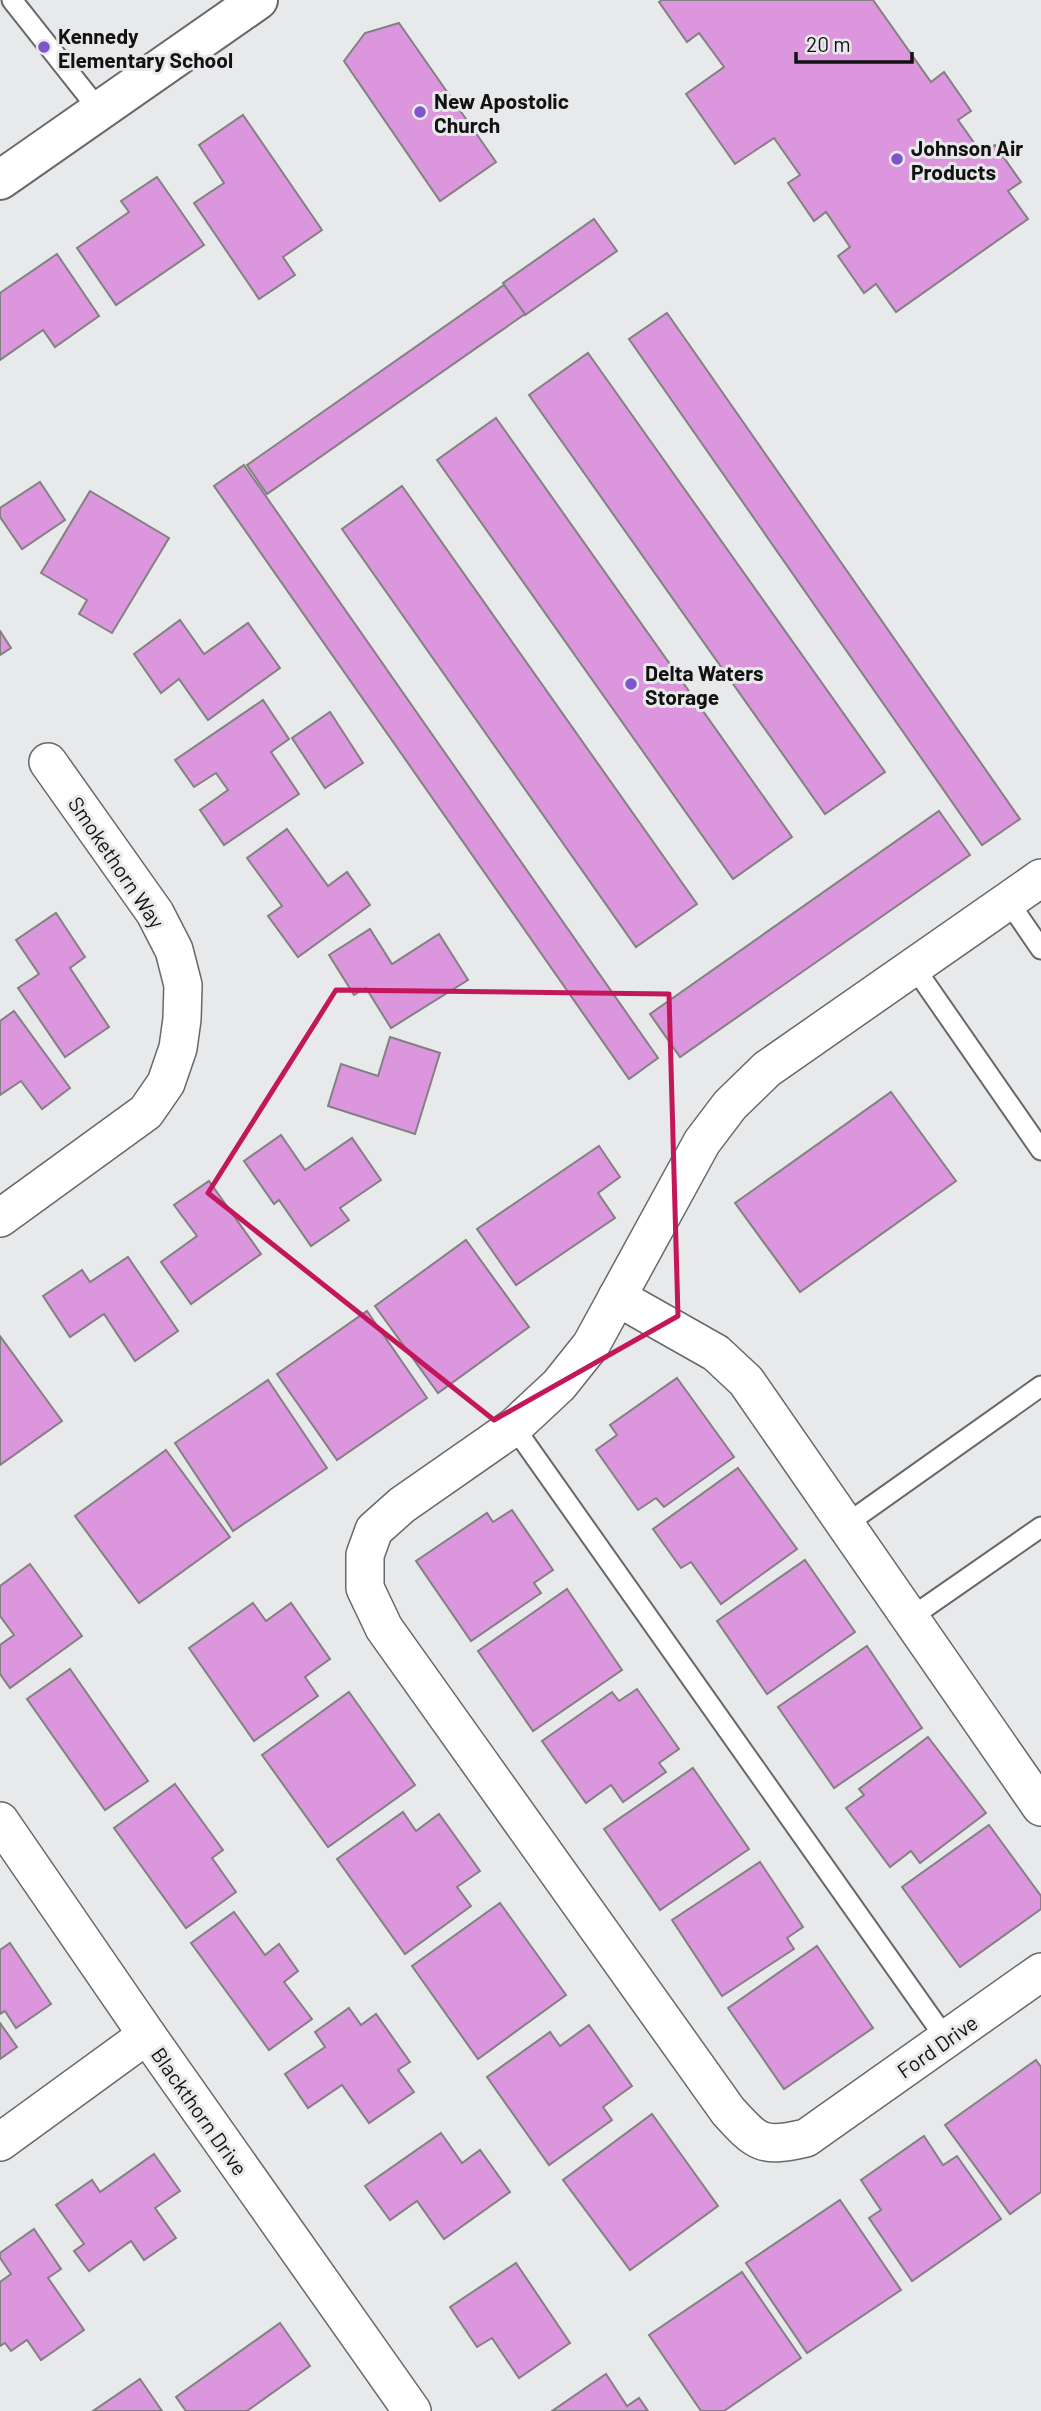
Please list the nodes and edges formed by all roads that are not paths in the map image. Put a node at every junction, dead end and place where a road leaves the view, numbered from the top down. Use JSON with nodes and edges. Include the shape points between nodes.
{"nodes":[{"id":1,"x":12,"y":0,"type":"edge"},
{"id":2,"x":258,"y":0,"type":"edge"},
{"id":3,"x":99,"y":110,"type":"junction"},
{"id":4,"x":0,"y":180,"type":"edge"},
{"id":5,"x":48,"y":762,"type":"dead end"},
{"id":6,"x":1041,"y":878,"type":"edge"},
{"id":7,"x":1008,"y":901,"type":"junction"},
{"id":8,"x":1041,"y":949,"type":"edge"},
{"id":9,"x":915,"y":967,"type":"junction"},
{"id":10,"x":1041,"y":1150,"type":"edge"},
{"id":11,"x":0,"y":1219,"type":"edge"},
{"id":12,"x":617,"y":1297,"type":"junction"},
{"id":13,"x":1041,"y":1386,"type":"edge"},
{"id":14,"x":514,"y":1427,"type":"junction"},
{"id":15,"x":845,"y":1525,"type":"junction"},
{"id":16,"x":1041,"y":1527,"type":"edge"},
{"id":17,"x":910,"y":1618,"type":"junction"},
{"id":18,"x":1041,"y":1807,"type":"edge"},
{"id":19,"x":0,"y":1821,"type":"edge"},
{"id":20,"x":1041,"y":1972,"type":"edge"},
{"id":21,"x":147,"y":2035,"type":"junction"},
{"id":22,"x":947,"y":2039,"type":"junction"},
{"id":23,"x":0,"y":2142,"type":"edge"},
{"id":24,"x":400,"y":2407,"type":"edge"}],
"edges":[{"from":1,"to":3,"type":"lane"},
{"from":2,"to":3,"type":"main road"},
{"from":3,"to":4,"type":"main road"},
{"from":5,"to":11,"type":"street","name":"Smokethorn Way","via":[[155,913],[174,950],[183,985],[182,1019],[166,1083],[146,1112]]},
{"from":6,"to":7,"type":"street","name":"Ford Drive"},
{"from":7,"to":8,"type":"lane"},
{"from":7,"to":9,"type":"street","name":"Ford Drive"},
{"from":9,"to":10,"type":"lane"},
{"from":9,"to":12,"type":"street","name":"Ford Drive","via":[[767,1069],[730,1105],[702,1142]]},
{"from":12,"to":14,"type":"street","name":"Ford Drive","via":[[591,1345],[559,1385]]},
{"from":12,"to":15,"type":"street","via":[[716,1353],[746,1381]]},
{"from":13,"to":15,"type":"lane"},
{"from":14,"to":22,"type":"lane"},
{"from":14,"to":22,"type":"street","name":"Ford Drive","via":[[402,1505],[374,1530],[365,1555],[365,1588],[384,1628],[728,2111],[753,2138],[776,2145],[806,2138]]},
{"from":15,"to":17,"type":"street"},
{"from":16,"to":17,"type":"lane"},
{"from":17,"to":18,"type":"street"},
{"from":19,"to":21,"type":"street","name":"Blackthorn Drive"},
{"from":20,"to":22,"type":"street","name":"Ford Drive"},
{"from":21,"to":23,"type":"street"},
{"from":21,"to":24,"type":"street","name":"Blackthorn Drive"}]}
